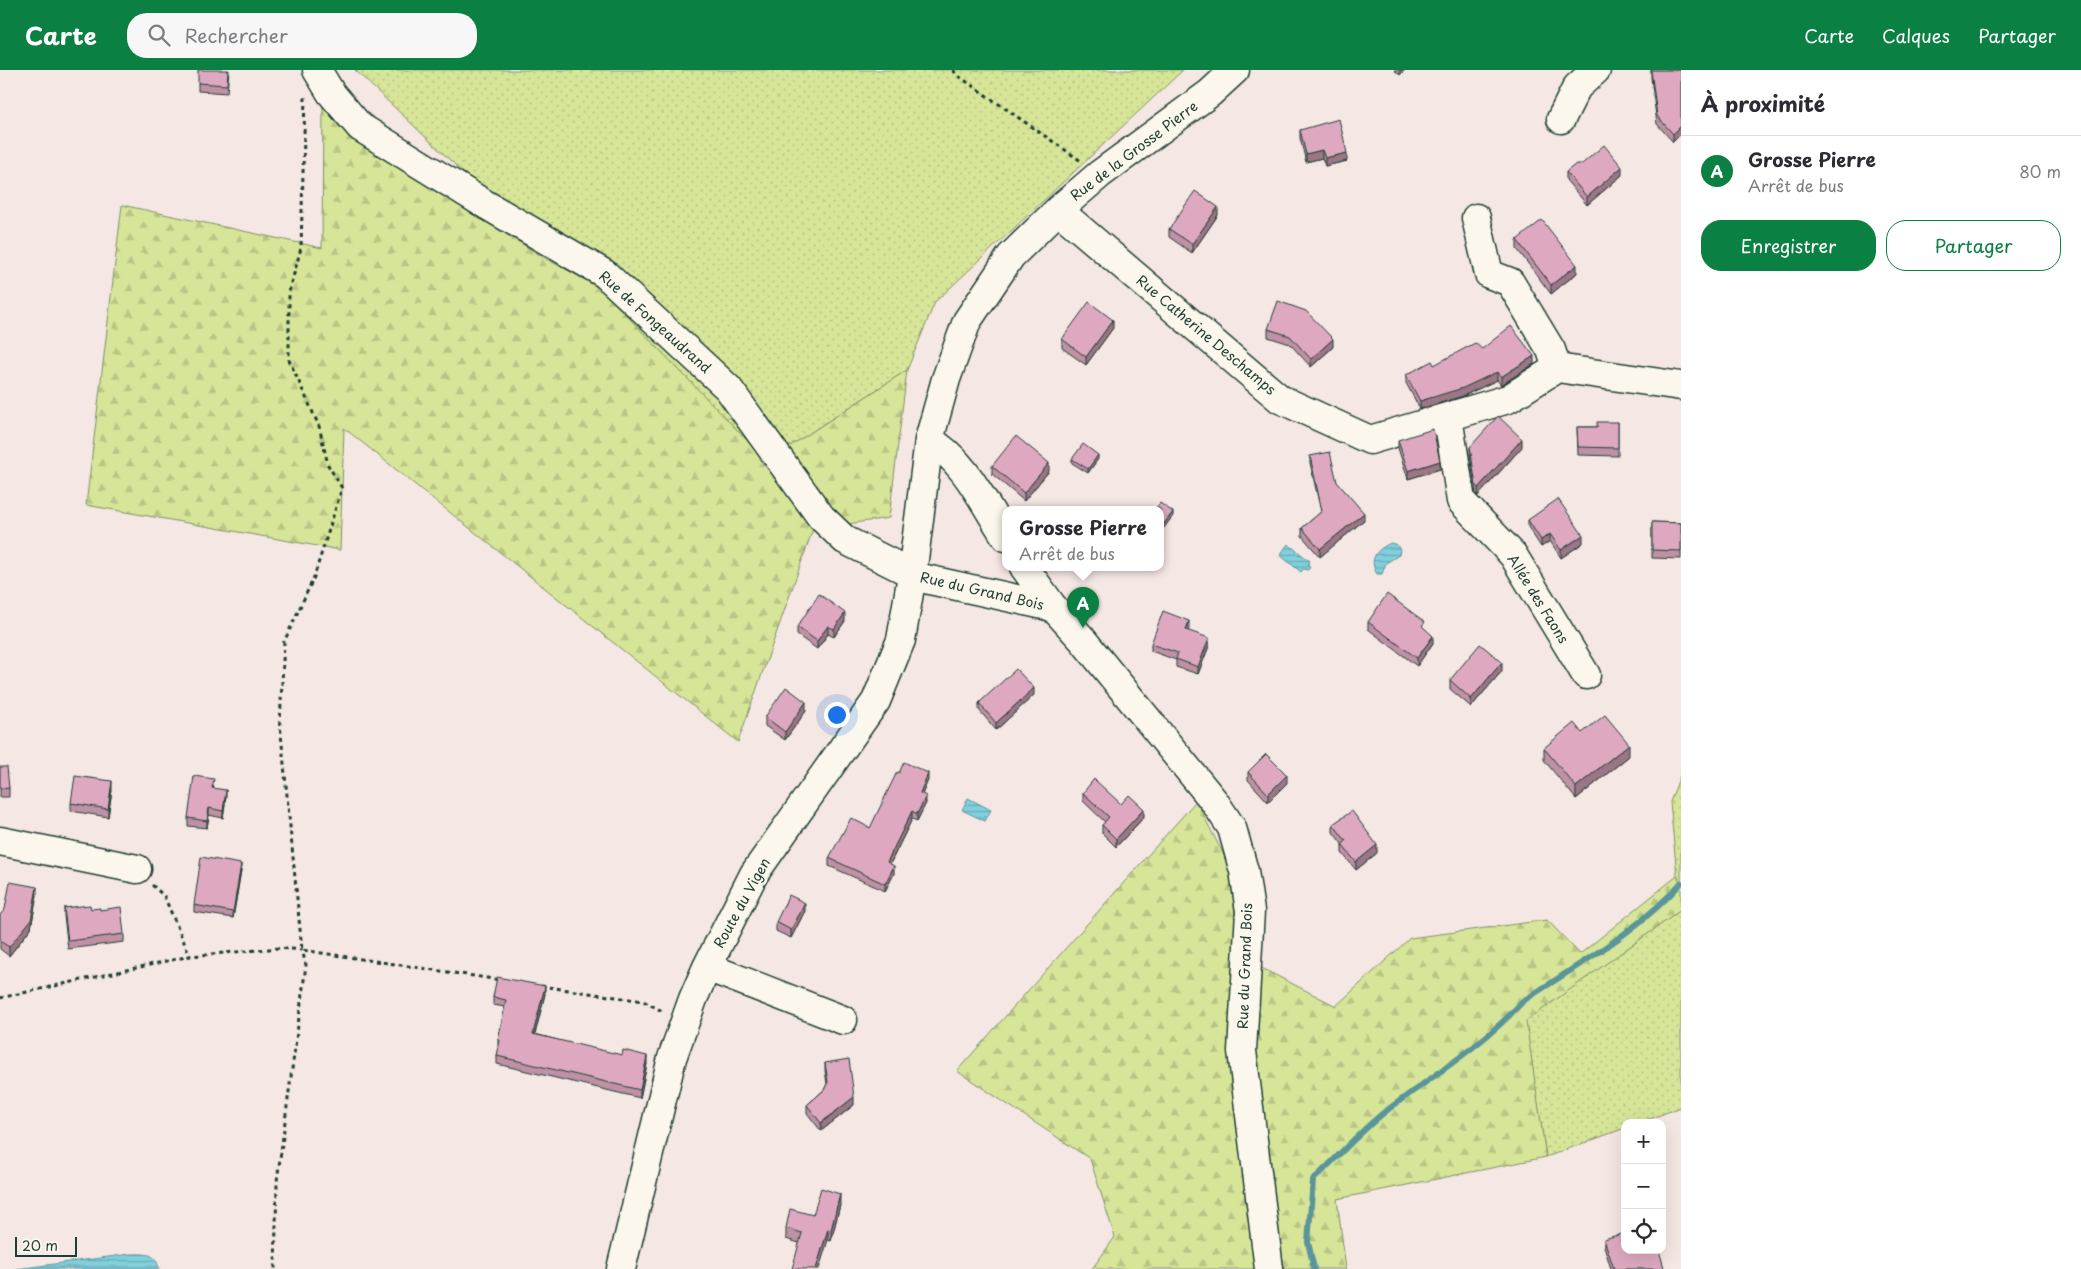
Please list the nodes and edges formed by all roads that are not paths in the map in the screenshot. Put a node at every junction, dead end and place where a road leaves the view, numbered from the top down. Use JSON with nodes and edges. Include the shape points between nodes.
{"nodes":[{"id":1,"x":1235,"y":70,"type":"edge"},
{"id":2,"x":1596,"y":70,"type":"edge"},
{"id":3,"x":311,"y":80,"type":"edge"},
{"id":4,"x":1561,"y":119,"type":"dead end"},
{"id":5,"x":1058,"y":210,"type":"junction"},
{"id":6,"x":1476,"y":218,"type":"dead end"},
{"id":7,"x":1557,"y":368,"type":"junction"},
{"id":8,"x":1681,"y":386,"type":"edge"},
{"id":9,"x":1448,"y":417,"type":"junction"},
{"id":10,"x":929,"y":440,"type":"junction"},
{"id":11,"x":920,"y":503,"type":"joint"},
{"id":12,"x":1002,"y":531,"type":"edge"},
{"id":13,"x":1027,"y":571,"type":"edge"},
{"id":14,"x":912,"y":575,"type":"junction"},
{"id":15,"x":1053,"y":607,"type":"junction"},
{"id":16,"x":1586,"y":675,"type":"dead end"},
{"id":17,"x":0,"y":841,"type":"edge"},
{"id":18,"x":137,"y":869,"type":"road end"},
{"id":19,"x":707,"y":967,"type":"junction"},
{"id":20,"x":843,"y":1020,"type":"dead end"},
{"id":21,"x":621,"y":1269,"type":"edge"},
{"id":22,"x":1269,"y":1269,"type":"edge"}],
"edges":[{"from":1,"to":5,"type":"street","name":"Rue de la Grosse Pierre","via":[[1210,93],[1100,174]]},
{"from":2,"to":4,"type":"street","via":[[1577,87]]},
{"from":3,"to":14,"type":"street","name":"Rue de Fongeaudrand","via":[[332,93],[360,127],[605,274],[728,388],[821,517],[845,540]]},
{"from":5,"to":9,"type":"street","name":"Rue Catherine Deschamps","via":[[1280,399],[1370,440]]},
{"from":5,"to":10,"type":"street","name":"Rue de la Grosse Pierre","via":[[1010,256],[967,321]]},
{"from":6,"to":7,"type":"street","via":[[1489,274],[1510,282],[1552,350]]},
{"from":7,"to":8,"type":"street"},
{"from":7,"to":9,"type":"street","name":"Rue Catherine Deschamps","via":[[1508,399]]},
{"from":9,"to":16,"type":"street","name":"Allée des Faons","via":[[1461,502],[1512,555]]},
{"from":10,"to":11,"type":"street","name":"Rue de la Grosse Pierre"},
{"from":10,"to":12,"type":"street","via":[[958,462]]},
{"from":11,"to":14,"type":"street","name":"Route du Vigen"},
{"from":13,"to":15,"type":"street","name":"Rue du Grand Bois"},
{"from":14,"to":15,"type":"street","name":"Rue du Grand Bois"},
{"from":14,"to":19,"type":"street","name":"Route du Vigen","via":[[901,640],[876,701],[754,874]]},
{"from":15,"to":22,"type":"street","name":"Rue du Grand Bois","via":[[1214,801],[1232,828],[1244,871],[1250,911],[1242,1051]]},
{"from":17,"to":18,"type":"street"},
{"from":19,"to":20,"type":"street"},
{"from":19,"to":21,"type":"street","name":"Route du Vigen","via":[[672,1058]]}]}
